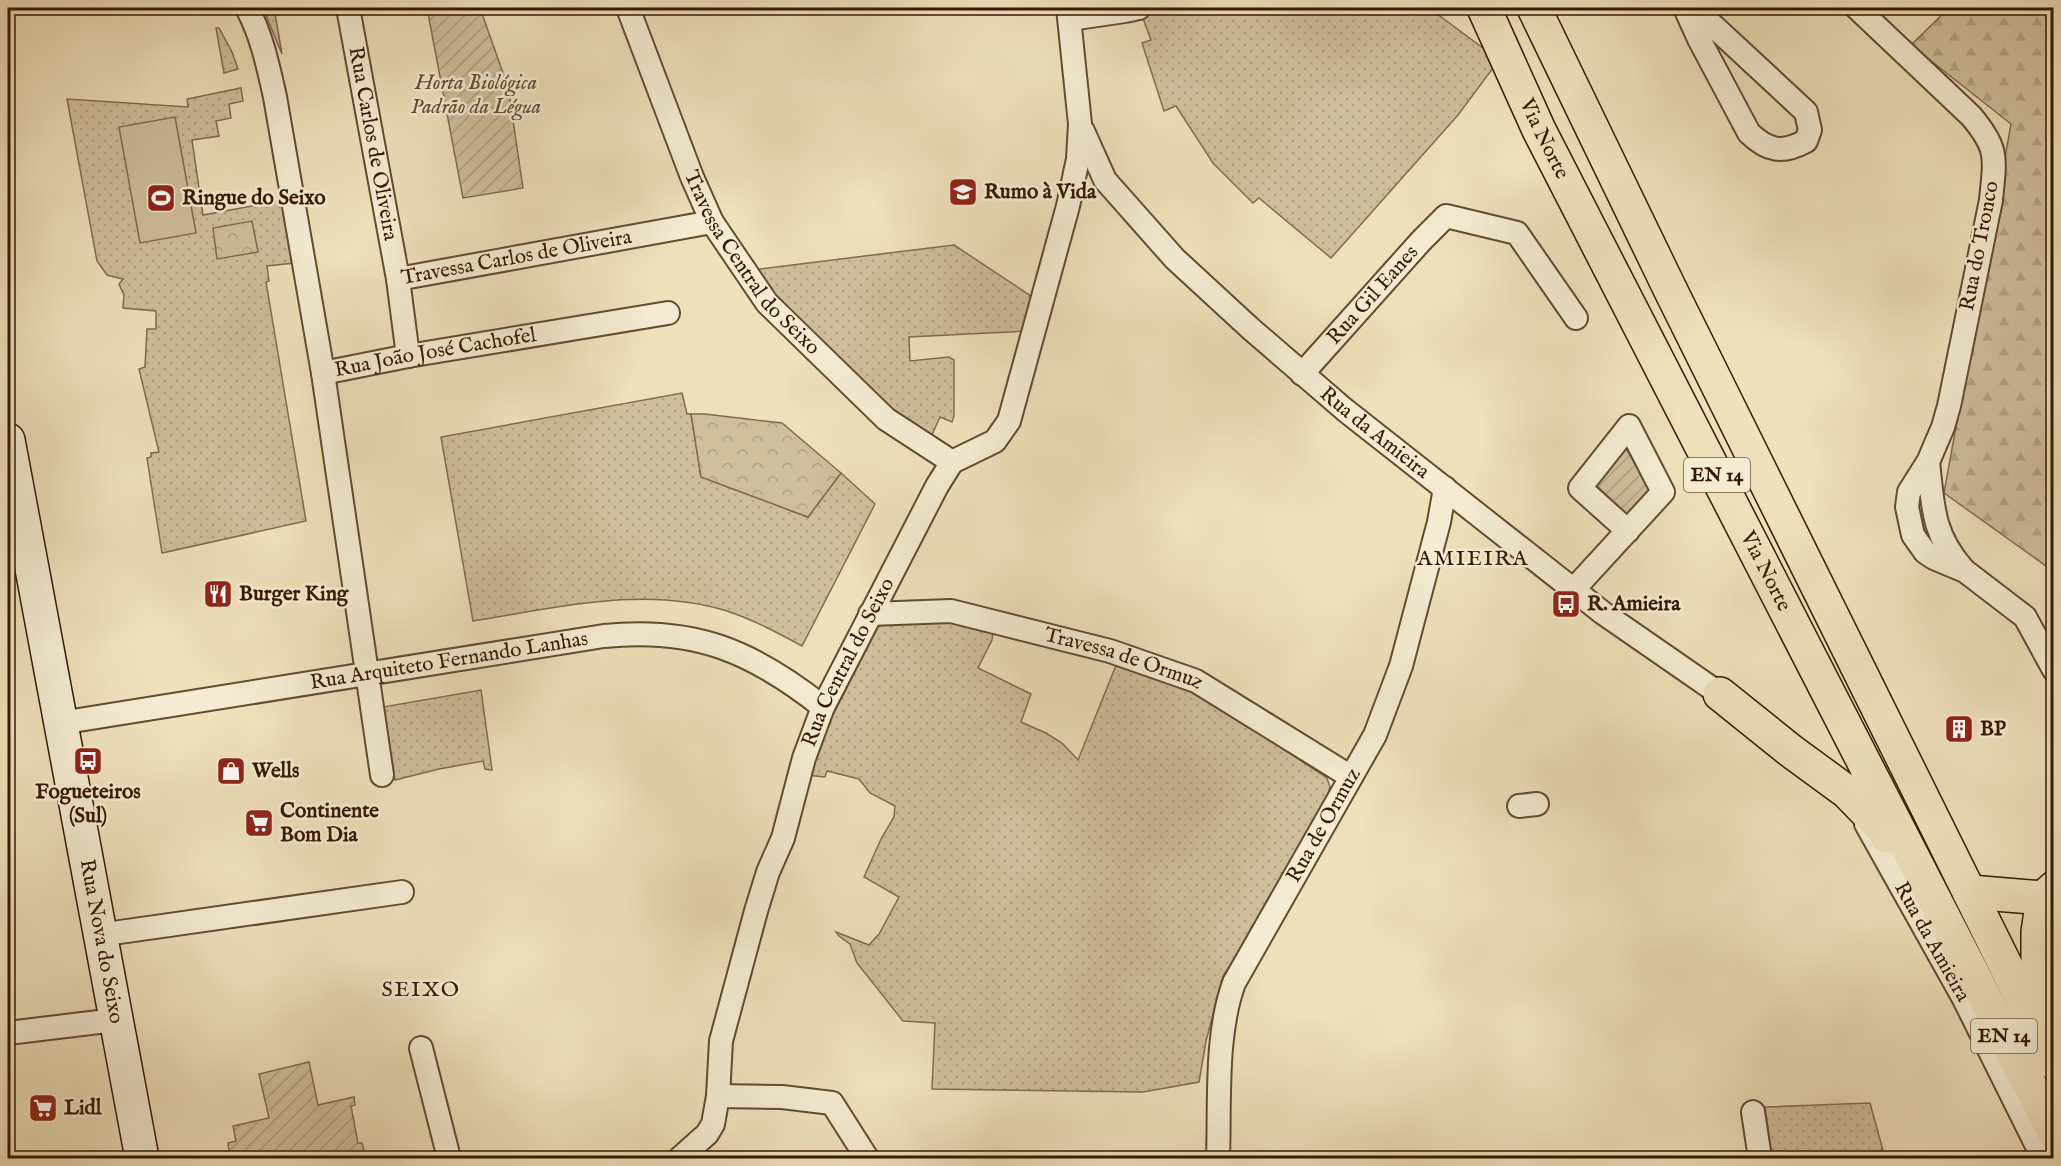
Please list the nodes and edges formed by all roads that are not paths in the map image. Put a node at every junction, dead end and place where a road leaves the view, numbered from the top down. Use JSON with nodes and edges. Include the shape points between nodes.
{"nodes":[{"id":1,"x":247,"y":8,"type":"edge"},
{"id":2,"x":348,"y":8,"type":"edge"},
{"id":3,"x":628,"y":8,"type":"edge"},
{"id":4,"x":1139,"y":8,"type":"edge"},
{"id":5,"x":1484,"y":8,"type":"edge"},
{"id":6,"x":1534,"y":8,"type":"edge"},
{"id":7,"x":1685,"y":8,"type":"edge"},
{"id":8,"x":1694,"y":8,"type":"edge"},
{"id":9,"x":1857,"y":8,"type":"edge"},
{"id":10,"x":1069,"y":13,"type":"edge"},
{"id":11,"x":1080,"y":124,"type":"junction"},
{"id":12,"x":1105,"y":180,"type":"junction"},
{"id":13,"x":1071,"y":194,"type":"junction"},
{"id":14,"x":712,"y":222,"type":"junction"},
{"id":15,"x":398,"y":279,"type":"junction"},
{"id":16,"x":668,"y":313,"type":"dead end"},
{"id":17,"x":1576,"y":318,"type":"dead end"},
{"id":18,"x":408,"y":356,"type":"junction"},
{"id":19,"x":323,"y":373,"type":"junction"},
{"id":20,"x":1302,"y":374,"type":"junction"},
{"id":21,"x":8,"y":440,"type":"edge"},
{"id":22,"x":952,"y":462,"type":"junction"},
{"id":23,"x":1445,"y":489,"type":"junction"},
{"id":24,"x":1628,"y":531,"type":"dead end"},
{"id":25,"x":1574,"y":589,"type":"junction"},
{"id":26,"x":870,"y":615,"type":"junction"},
{"id":27,"x":2054,"y":670,"type":"edge"},
{"id":28,"x":367,"y":673,"type":"junction"},
{"id":29,"x":1720,"y":694,"type":"joint"},
{"id":30,"x":823,"y":707,"type":"junction"},
{"id":31,"x":60,"y":723,"type":"junction"},
{"id":32,"x":382,"y":775,"type":"dead end"},
{"id":33,"x":1351,"y":777,"type":"junction"},
{"id":34,"x":1847,"y":792,"type":"junction"},
{"id":35,"x":402,"y":892,"type":"dead end"},
{"id":36,"x":1970,"y":892,"type":"junction"},
{"id":37,"x":2048,"y":893,"type":"edge"},
{"id":38,"x":99,"y":935,"type":"junction"},
{"id":39,"x":1954,"y":941,"type":"junction"},
{"id":40,"x":115,"y":1020,"type":"junction"},
{"id":41,"x":8,"y":1032,"type":"edge"},
{"id":42,"x":2054,"y":1036,"type":"edge"},
{"id":43,"x":421,"y":1048,"type":"dead end"},
{"id":44,"x":2054,"y":1063,"type":"edge"},
{"id":45,"x":718,"y":1096,"type":"junction"},
{"id":46,"x":1754,"y":1112,"type":"dead end"},
{"id":47,"x":2054,"y":1132,"type":"edge"},
{"id":48,"x":142,"y":1158,"type":"edge"},
{"id":49,"x":449,"y":1158,"type":"edge"},
{"id":50,"x":680,"y":1158,"type":"edge"},
{"id":51,"x":867,"y":1158,"type":"edge"},
{"id":52,"x":1218,"y":1158,"type":"edge"},
{"id":53,"x":1760,"y":1158,"type":"edge"},
{"id":54,"x":2043,"y":1158,"type":"edge"}],
"edges":[{"from":1,"to":19,"type":"street","name":"Rua João José Cachofel","via":[[257,27],[269,72]]},
{"from":2,"to":15,"type":"street","name":"Rua Carlos de Oliveira"},
{"from":3,"to":14,"type":"street","name":"Travessa Central do Seixo"},
{"from":4,"to":10,"type":"street"},
{"from":5,"to":39,"type":"highway","name":"Via Norte","number":"EN 14","via":[[1539,130]]},
{"from":6,"to":36,"type":"highway","name":"Via Norte","number":"EN 14"},
{"from":7,"to":8,"type":"street","via":[[1749,133],[1761,144],[1779,150],[1806,141],[1810,130],[1806,112]]},
{"from":9,"to":27,"type":"street","name":"Rua do Tronco","via":[[1971,116],[1992,146],[1995,165],[1991,200],[1949,406],[1928,462],[1935,523],[1951,555],[1965,571],[2025,617]]},
{"from":10,"to":11,"type":"street"},
{"from":11,"to":12,"type":"street","name":"Rua da Amieira"},
{"from":11,"to":13,"type":"street"},
{"from":12,"to":13,"type":"street"},
{"from":12,"to":20,"type":"street","name":"Rua da Amieira","via":[[1175,259]]},
{"from":13,"to":22,"type":"street","via":[[1009,421],[995,441]]},
{"from":14,"to":15,"type":"street","name":"Travessa Carlos de Oliveira"},
{"from":14,"to":22,"type":"street","name":"Travessa Central do Seixo","via":[[767,303],[886,419]]},
{"from":15,"to":18,"type":"street","name":"Travessa Carlos de Oliveira"},
{"from":16,"to":18,"type":"street","name":"Rua João José Cachofel"},
{"from":17,"to":20,"type":"street","name":"Rua Gil Eanes","via":[[1517,233],[1446,216]]},
{"from":18,"to":19,"type":"street","name":"Rua João José Cachofel"},
{"from":19,"to":28,"type":"street"},
{"from":20,"to":23,"type":"street","name":"Rua da Amieira"},
{"from":21,"to":31,"type":"main road","name":"Rua Nova do Seixo"},
{"from":22,"to":26,"type":"street","name":"Rua Central do Seixo"},
{"from":23,"to":25,"type":"street","name":"Rua da Amieira"},
{"from":23,"to":33,"type":"street","name":"Rua de Ormuz","via":[[1401,666],[1375,735]]},
{"from":24,"to":25,"type":"street"},
{"from":25,"to":29,"type":"street","name":"Rua da Amieira"},
{"from":26,"to":30,"type":"street","name":"Rua Central do Seixo"},
{"from":26,"to":33,"type":"street","name":"Travessa de Ormuz","via":[[951,611],[1110,651],[1196,681]]},
{"from":28,"to":30,"type":"street","name":"Rua Arquiteto Fernando Lanhas","via":[[604,636],[658,633],[710,643],[739,655],[785,678]]},
{"from":28,"to":31,"type":"street","name":"Rua Arquiteto Fernando Lanhas"},
{"from":28,"to":32,"type":"street"},
{"from":29,"to":34,"type":"highway"},
{"from":30,"to":45,"type":"street","name":"Rua Central do Seixo","via":[[756,911],[722,1041]]},
{"from":31,"to":38,"type":"main road","name":"Rua Nova do Seixo"},
{"from":33,"to":52,"type":"street","name":"Rua de Ormuz","via":[[1228,998],[1222,1043]]},
{"from":34,"to":39,"type":"highway","via":[[1883,829]]},
{"from":34,"to":54,"type":"street","name":"Rua da Amieira","via":[[1964,999]]},
{"from":35,"to":38,"type":"street"},
{"from":36,"to":37,"type":"highway","via":[[1999,896]]},
{"from":36,"to":44,"type":"highway","name":"Via Norte","number":"EN 14"},
{"from":37,"to":42,"type":"highway","via":[[2038,932],[2038,966]]},
{"from":38,"to":40,"type":"main road","name":"Rua Nova do Seixo"},
{"from":39,"to":47,"type":"highway","name":"Via Norte","number":"EN 14"},
{"from":40,"to":41,"type":"street"},
{"from":40,"to":48,"type":"main road","name":"Rua Nova do Seixo"},
{"from":43,"to":49,"type":"street"},
{"from":45,"to":50,"type":"street","name":"Rua Central do Seixo","via":[[713,1125]]},
{"from":45,"to":51,"type":"street","via":[[832,1103]]},
{"from":46,"to":53,"type":"street"}]}
